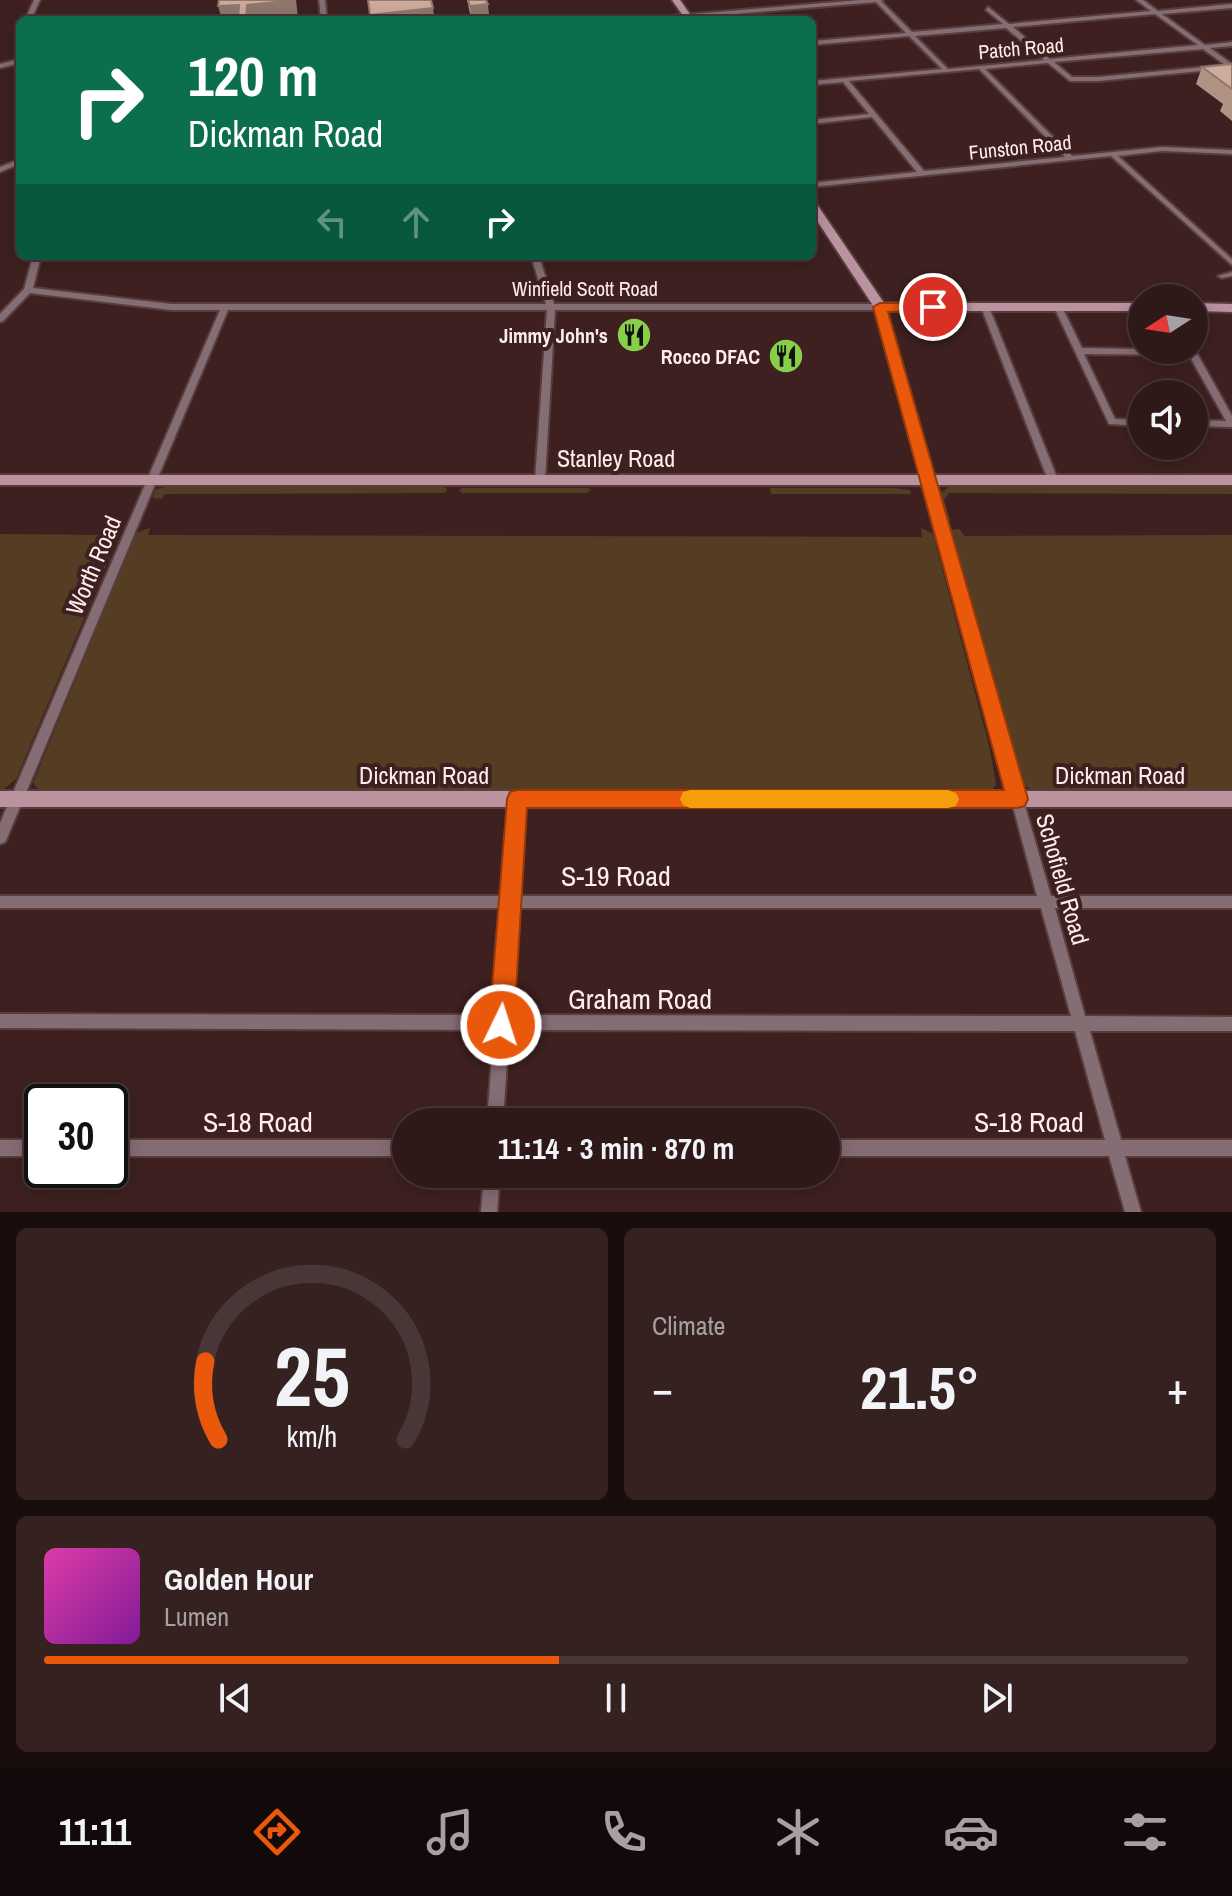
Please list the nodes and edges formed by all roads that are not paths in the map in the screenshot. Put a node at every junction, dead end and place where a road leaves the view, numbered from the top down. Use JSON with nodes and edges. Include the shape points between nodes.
{"nodes":[{"id":1,"x":879,"y":0,"type":"edge"},
{"id":2,"x":1139,"y":0,"type":"edge"},
{"id":3,"x":1232,"y":6,"type":"edge"},
{"id":4,"x":988,"y":9,"type":"dead end"},
{"id":5,"x":1156,"y":12,"type":"junction"},
{"id":6,"x":710,"y":16,"type":"edge"},
{"id":7,"x":1006,"y":26,"type":"junction"},
{"id":8,"x":910,"y":34,"type":"junction"},
{"id":9,"x":816,"y":43,"type":"edge"},
{"id":10,"x":1232,"y":44,"type":"edge"},
{"id":11,"x":1204,"y":47,"type":"junction"},
{"id":12,"x":1048,"y":61,"type":"junction"},
{"id":13,"x":1232,"y":66,"type":"edge"},
{"id":14,"x":980,"y":67,"type":"junction"},
{"id":15,"x":946,"y":70,"type":"junction"},
{"id":16,"x":845,"y":80,"type":"junction"},
{"id":17,"x":816,"y":83,"type":"edge"},
{"id":18,"x":875,"y":115,"type":"junction"},
{"id":19,"x":816,"y":122,"type":"edge"},
{"id":20,"x":1232,"y":152,"type":"edge"},
{"id":21,"x":1112,"y":154,"type":"junction"},
{"id":22,"x":1070,"y":158,"type":"junction"},
{"id":23,"x":922,"y":174,"type":"junction"},
{"id":24,"x":816,"y":185,"type":"edge"},
{"id":25,"x":816,"y":211,"type":"edge"},
{"id":26,"x":36,"y":260,"type":"edge"},
{"id":27,"x":536,"y":260,"type":"edge"},
{"id":28,"x":1232,"y":263,"type":"edge"},
{"id":29,"x":1232,"y":274,"type":"edge"},
{"id":30,"x":1222,"y":276,"type":"dead end"},
{"id":31,"x":28,"y":290,"type":"junction"},
{"id":32,"x":225,"y":307,"type":"junction"},
{"id":33,"x":880,"y":307,"type":"junction"},
{"id":34,"x":985,"y":307,"type":"junction"},
{"id":35,"x":1058,"y":307,"type":"junction"},
{"id":36,"x":1128,"y":307,"type":"edge"},
{"id":37,"x":1208,"y":307,"type":"edge"},
{"id":38,"x":551,"y":308,"type":"junction"},
{"id":39,"x":1232,"y":308,"type":"edge"},
{"id":40,"x":0,"y":319,"type":"edge"},
{"id":41,"x":1078,"y":351,"type":"junction"},
{"id":42,"x":1128,"y":351,"type":"edge"},
{"id":43,"x":1198,"y":364,"type":"edge"},
{"id":44,"x":1128,"y":423,"type":"edge"},
{"id":45,"x":1208,"y":423,"type":"edge"},
{"id":46,"x":1232,"y":424,"type":"edge"},
{"id":47,"x":0,"y":480,"type":"edge"},
{"id":48,"x":150,"y":480,"type":"junction"},
{"id":49,"x":540,"y":480,"type":"junction"},
{"id":50,"x":928,"y":480,"type":"junction"},
{"id":51,"x":1053,"y":480,"type":"junction"},
{"id":52,"x":1232,"y":480,"type":"edge"},
{"id":53,"x":8,"y":799,"type":"edge"},
{"id":54,"x":517,"y":799,"type":"junction"},
{"id":55,"x":1017,"y":799,"type":"junction"},
{"id":56,"x":1232,"y":799,"type":"edge"},
{"id":57,"x":0,"y":838,"type":"edge"},
{"id":58,"x":1046,"y":901,"type":"junction"},
{"id":59,"x":0,"y":902,"type":"edge"},
{"id":60,"x":510,"y":902,"type":"junction"},
{"id":61,"x":1232,"y":902,"type":"edge"},
{"id":62,"x":0,"y":1021,"type":"edge"},
{"id":63,"x":1081,"y":1024,"type":"junction"},
{"id":64,"x":1232,"y":1024,"type":"edge"},
{"id":65,"x":501,"y":1025,"type":"junction"},
{"id":66,"x":496,"y":1108,"type":"edge"},
{"id":67,"x":0,"y":1148,"type":"edge"},
{"id":68,"x":24,"y":1148,"type":"edge"},
{"id":69,"x":128,"y":1148,"type":"edge"},
{"id":70,"x":392,"y":1148,"type":"edge"},
{"id":71,"x":840,"y":1148,"type":"edge"},
{"id":72,"x":1115,"y":1148,"type":"junction"},
{"id":73,"x":1232,"y":1148,"type":"edge"},
{"id":74,"x":491,"y":1188,"type":"edge"},
{"id":75,"x":489,"y":1212,"type":"edge"},
{"id":76,"x":1133,"y":1212,"type":"edge"}],
"edges":[{"from":1,"to":6,"type":"street"},
{"from":1,"to":8,"type":"street"},
{"from":2,"to":5,"type":"street"},
{"from":3,"to":5,"type":"street"},
{"from":4,"to":7,"type":"street"},
{"from":5,"to":7,"type":"street"},
{"from":5,"to":11,"type":"street"},
{"from":7,"to":8,"type":"street"},
{"from":7,"to":12,"type":"street"},
{"from":8,"to":9,"type":"street"},
{"from":8,"to":15,"type":"street"},
{"from":10,"to":11,"type":"street","name":"Patch Road"},
{"from":11,"to":12,"type":"street","name":"Patch Road"},
{"from":11,"to":13,"type":"street"},
{"from":12,"to":13,"type":"street","via":[[1070,79]]},
{"from":12,"to":14,"type":"street","name":"Patch Road"},
{"from":14,"to":15,"type":"street","name":"Patch Road"},
{"from":14,"to":22,"type":"street"},
{"from":15,"to":16,"type":"street","name":"Patch Road"},
{"from":16,"to":17,"type":"street","name":"Patch Road"},
{"from":16,"to":18,"type":"street"},
{"from":18,"to":19,"type":"street"},
{"from":18,"to":23,"type":"street"},
{"from":20,"to":21,"type":"street","name":"Funston Road"},
{"from":21,"to":22,"type":"street","name":"Funston Road"},
{"from":21,"to":28,"type":"street"},
{"from":22,"to":23,"type":"street","name":"Funston Road"},
{"from":23,"to":24,"type":"street","name":"Funston Road"},
{"from":25,"to":33,"type":"street","name":"Schofield Road"},
{"from":26,"to":31,"type":"street"},
{"from":27,"to":38,"type":"street"},
{"from":29,"to":30,"type":"street"},
{"from":31,"to":32,"type":"street","name":"Winfield Scott Road","via":[[144,306]]},
{"from":31,"to":40,"type":"street"},
{"from":32,"to":38,"type":"street","name":"Winfield Scott Road"},
{"from":32,"to":48,"type":"street","name":"Worth Road"},
{"from":33,"to":34,"type":"street","name":"Winfield Scott Road"},
{"from":33,"to":38,"type":"street","name":"Winfield Scott Road"},
{"from":33,"to":50,"type":"street","name":"Schofield Road"},
{"from":34,"to":35,"type":"street","name":"Winfield Scott Road"},
{"from":34,"to":51,"type":"street"},
{"from":35,"to":36,"type":"street","name":"Winfield Scott Road"},
{"from":35,"to":41,"type":"street"},
{"from":37,"to":39,"type":"street"},
{"from":38,"to":49,"type":"street"},
{"from":41,"to":42,"type":"street"},
{"from":41,"to":44,"type":"street","via":[[1112,422]]},
{"from":43,"to":46,"type":"street"},
{"from":45,"to":46,"type":"street"},
{"from":47,"to":48,"type":"street","name":"Stanley Road"},
{"from":48,"to":49,"type":"street","name":"Stanley Road"},
{"from":48,"to":53,"type":"street","name":"Worth Road"},
{"from":49,"to":50,"type":"street","name":"Stanley Road"},
{"from":50,"to":51,"type":"street","name":"Stanley Road"},
{"from":50,"to":55,"type":"street","name":"Schofield Road"},
{"from":51,"to":52,"type":"street","name":"Stanley Road"},
{"from":53,"to":54,"type":"street","name":"Dickman Road"},
{"from":53,"to":57,"type":"street","name":"Worth Road"},
{"from":54,"to":55,"type":"street","name":"Dickman Road"},
{"from":54,"to":60,"type":"street"},
{"from":55,"to":56,"type":"street","name":"Dickman Road"},
{"from":55,"to":58,"type":"street","name":"Schofield Road"},
{"from":58,"to":60,"type":"street","name":"S-19 Road"},
{"from":58,"to":61,"type":"street","name":"S-19 Road"},
{"from":58,"to":63,"type":"street","name":"Schofield Road"},
{"from":59,"to":60,"type":"street","name":"S-19 Road"},
{"from":60,"to":65,"type":"street"},
{"from":62,"to":65,"type":"street","name":"Graham Road"},
{"from":63,"to":64,"type":"street","name":"Graham Road"},
{"from":63,"to":65,"type":"street","name":"Graham Road"},
{"from":63,"to":72,"type":"street","name":"Schofield Road"},
{"from":65,"to":66,"type":"street"},
{"from":67,"to":68,"type":"street"},
{"from":69,"to":70,"type":"street","name":"S-18 Road"},
{"from":71,"to":72,"type":"street","name":"S-18 Road"},
{"from":72,"to":73,"type":"street","name":"S-18 Road"},
{"from":72,"to":76,"type":"street","name":"Schofield Road"},
{"from":74,"to":75,"type":"street"}]}
